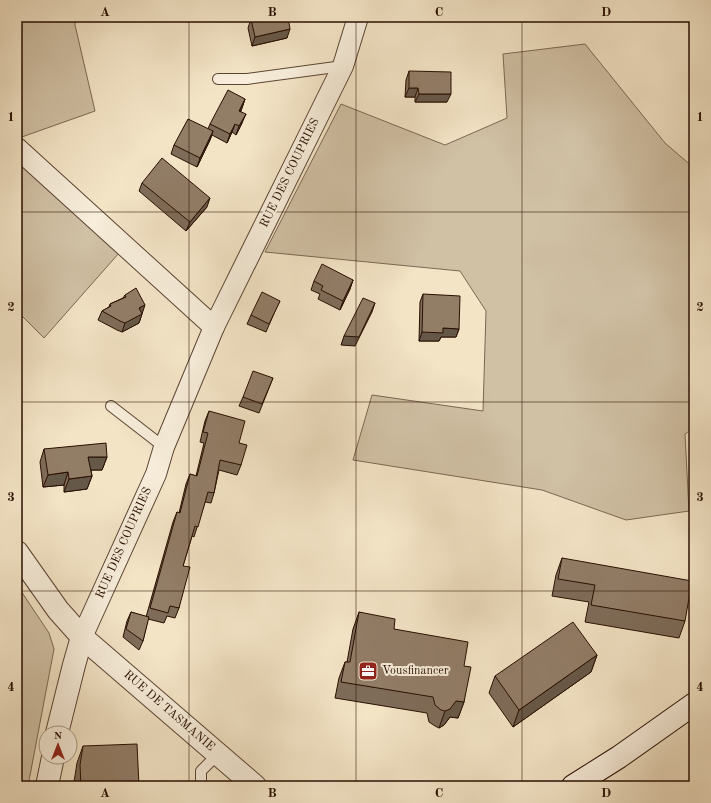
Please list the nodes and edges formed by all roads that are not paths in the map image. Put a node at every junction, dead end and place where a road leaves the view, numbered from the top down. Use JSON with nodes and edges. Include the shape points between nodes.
{"nodes":[{"id":1,"x":358,"y":17,"type":"edge"},
{"id":2,"x":343,"y":66,"type":"junction"},
{"id":3,"x":218,"y":79,"type":"dead end"},
{"id":4,"x":17,"y":148,"type":"edge"},
{"id":5,"x":214,"y":327,"type":"junction"},
{"id":6,"x":111,"y":406,"type":"dead end"},
{"id":7,"x":164,"y":448,"type":"junction"},
{"id":8,"x":17,"y":552,"type":"edge"},
{"id":9,"x":82,"y":637,"type":"junction"},
{"id":10,"x":694,"y":704,"type":"edge"},
{"id":11,"x":59,"y":725,"type":"edge"},
{"id":12,"x":218,"y":754,"type":"junction"},
{"id":13,"x":51,"y":765,"type":"edge"},
{"id":14,"x":47,"y":786,"type":"edge"},
{"id":15,"x":201,"y":786,"type":"edge"},
{"id":16,"x":255,"y":786,"type":"edge"},
{"id":17,"x":573,"y":786,"type":"edge"}],
"edges":[{"from":1,"to":2,"type":"street","name":"RUE DES COUPRIES"},
{"from":2,"to":3,"type":"lane","via":[[247,79]]},
{"from":2,"to":5,"type":"street","name":"RUE DES COUPRIES"},
{"from":4,"to":5,"type":"street"},
{"from":5,"to":7,"type":"street","name":"RUE DES COUPRIES"},
{"from":6,"to":7,"type":"lane"},
{"from":7,"to":9,"type":"street","name":"RUE DES COUPRIES","via":[[156,474]]},
{"from":8,"to":9,"type":"street","name":"RUE DE TASMANIE","via":[[58,610]]},
{"from":9,"to":11,"type":"street"},
{"from":9,"to":12,"type":"street","name":"RUE DE TASMANIE"},
{"from":10,"to":17,"type":"street"},
{"from":12,"to":15,"type":"lane","via":[[201,771]]},
{"from":12,"to":16,"type":"street","name":"RUE DE TASMANIE"},
{"from":13,"to":14,"type":"street"}]}
